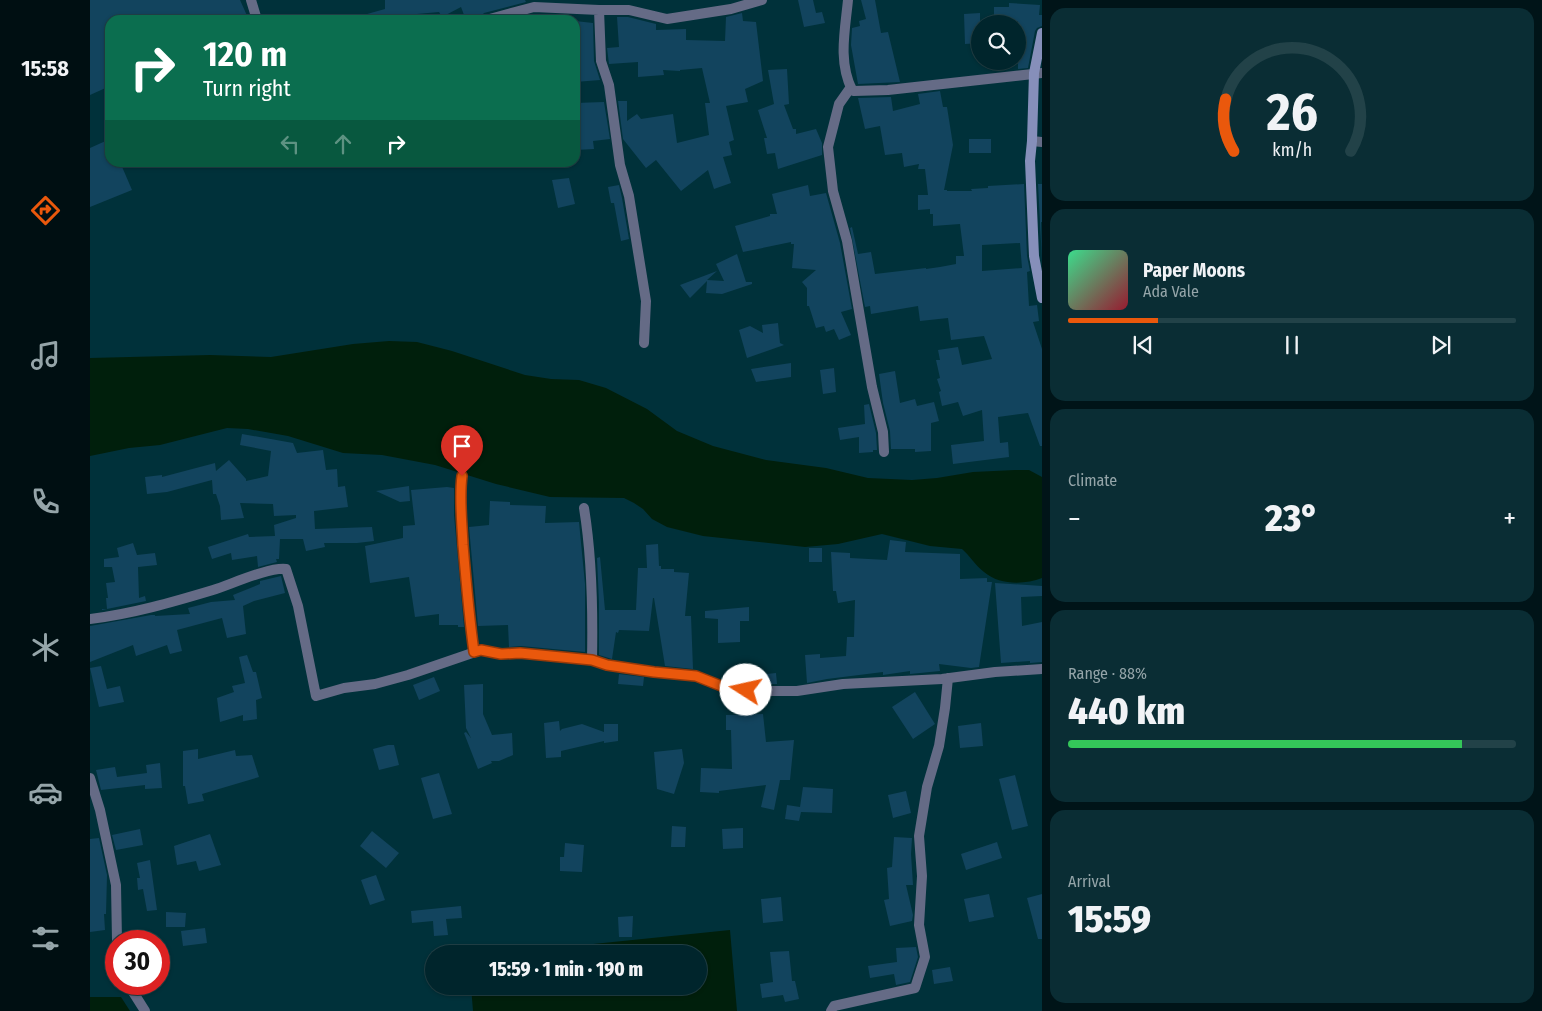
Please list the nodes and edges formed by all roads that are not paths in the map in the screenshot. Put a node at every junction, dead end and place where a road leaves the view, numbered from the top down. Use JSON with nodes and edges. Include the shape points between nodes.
{"nodes":[{"id":1,"x":251,"y":0,"type":"edge"},
{"id":2,"x":762,"y":0,"type":"edge"},
{"id":3,"x":848,"y":0,"type":"edge"},
{"id":4,"x":532,"y":3,"type":"edge"},
{"id":5,"x":599,"y":10,"type":"junction"},
{"id":6,"x":256,"y":15,"type":"edge"},
{"id":7,"x":500,"y":15,"type":"edge"},
{"id":8,"x":1042,"y":33,"type":"edge"},
{"id":9,"x":1038,"y":73,"type":"edge"},
{"id":10,"x":851,"y":87,"type":"junction"},
{"id":11,"x":1037,"y":142,"type":"edge"},
{"id":12,"x":1042,"y":298,"type":"edge"},
{"id":13,"x":644,"y":343,"type":"dead end"},
{"id":14,"x":884,"y":452,"type":"dead end"},
{"id":15,"x":462,"y":476,"type":"dead end"},
{"id":16,"x":584,"y":508,"type":"dead end"},
{"id":17,"x":90,"y":619,"type":"edge"},
{"id":18,"x":474,"y":652,"type":"junction"},
{"id":19,"x":592,"y":660,"type":"junction"},
{"id":20,"x":1042,"y":670,"type":"edge"},
{"id":21,"x":948,"y":678,"type":"junction"},
{"id":22,"x":90,"y":778,"type":"edge"},
{"id":23,"x":117,"y":930,"type":"edge"},
{"id":24,"x":135,"y":995,"type":"edge"},
{"id":25,"x":145,"y":1011,"type":"edge"},
{"id":26,"x":831,"y":1011,"type":"edge"}],
"edges":[{"from":1,"to":6,"type":"street"},
{"from":2,"to":5,"type":"street","via":[[667,19],[629,10]]},
{"from":3,"to":10,"type":"street","via":[[843,44],[846,75]]},
{"from":4,"to":5,"type":"street"},
{"from":4,"to":7,"type":"street"},
{"from":5,"to":13,"type":"street","via":[[601,61],[609,85],[620,165],[629,196],[646,302]]},
{"from":8,"to":9,"type":"street"},
{"from":9,"to":10,"type":"street","via":[[888,90],[854,91]]},
{"from":9,"to":11,"type":"street"},
{"from":10,"to":14,"type":"street","via":[[839,104],[828,147],[833,191],[847,240]]},
{"from":11,"to":12,"type":"street","via":[[1030,161],[1034,256]]},
{"from":15,"to":18,"type":"street","via":[[463,539]]},
{"from":16,"to":19,"type":"street","via":[[592,594]]},
{"from":17,"to":18,"type":"street","via":[[161,604],[278,568],[286,569],[293,586],[316,696],[408,675]]},
{"from":18,"to":19,"type":"street"},
{"from":19,"to":21,"type":"street","via":[[607,665],[696,676],[734,691],[797,692],[843,684]]},
{"from":20,"to":21,"type":"street"},
{"from":21,"to":26,"type":"street","via":[[940,746],[927,787],[918,836],[922,876],[919,925],[925,957],[915,988],[834,1006]]},
{"from":22,"to":23,"type":"street","via":[[116,885]]},
{"from":24,"to":25,"type":"street"}]}
